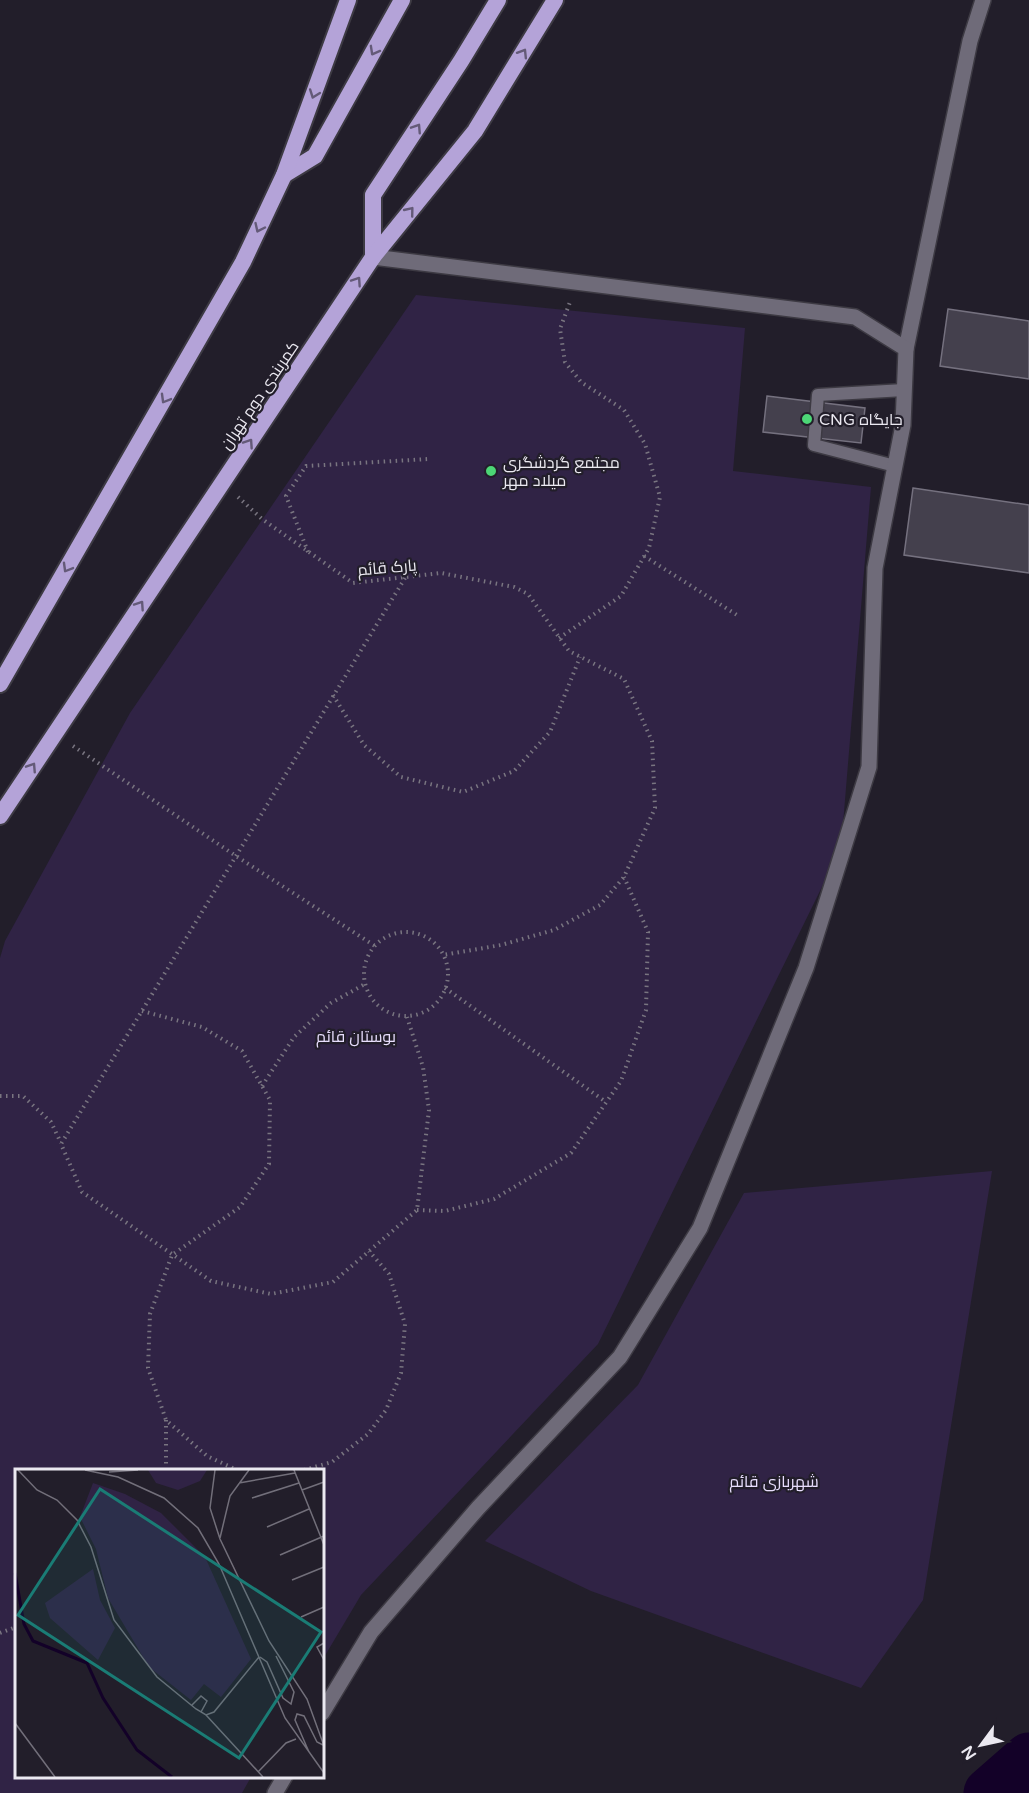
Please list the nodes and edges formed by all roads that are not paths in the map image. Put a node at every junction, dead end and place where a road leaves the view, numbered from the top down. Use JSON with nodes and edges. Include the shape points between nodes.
{"nodes":[{"id":1,"x":348,"y":0,"type":"edge"},
{"id":2,"x":402,"y":0,"type":"edge"},
{"id":3,"x":498,"y":0,"type":"edge"},
{"id":4,"x":555,"y":0,"type":"edge"},
{"id":5,"x":983,"y":0,"type":"edge"},
{"id":6,"x":284,"y":176,"type":"junction"},
{"id":7,"x":373,"y":257,"type":"junction"},
{"id":8,"x":906,"y":349,"type":"junction"},
{"id":9,"x":904,"y":390,"type":"junction"},
{"id":10,"x":895,"y":466,"type":"junction"},
{"id":11,"x":0,"y":684,"type":"edge"},
{"id":12,"x":0,"y":816,"type":"edge"},
{"id":13,"x":324,"y":1710,"type":"edge"},
{"id":14,"x":284,"y":1778,"type":"edge"},
{"id":15,"x":275,"y":1793,"type":"edge"}],
"edges":[{"from":1,"to":6,"type":"highway","one_way":true},
{"from":2,"to":6,"type":"highway","one_way":true,"via":[[315,156]]},
{"from":7,"to":3,"type":"highway","one_way":true,"via":[[373,195]]},
{"from":7,"to":4,"type":"highway","name":"کمربندی دوم تهران","one_way":true,"via":[[475,131]]},
{"from":5,"to":8,"type":"street","via":[[970,41]]},
{"from":6,"to":11,"type":"highway","one_way":true,"via":[[243,262]]},
{"from":7,"to":8,"type":"street","via":[[855,317]]},
{"from":12,"to":7,"type":"highway","name":"کمربندی دوم تهران","one_way":true},
{"from":8,"to":9,"type":"street"},
{"from":9,"to":10,"type":"street","via":[[903,425]]},
{"from":9,"to":10,"type":"lane","via":[[818,395],[814,445]]},
{"from":10,"to":13,"type":"street","via":[[875,568],[869,767],[806,968],[700,1228],[620,1357],[478,1508],[371,1632]]},
{"from":14,"to":15,"type":"street"}]}
